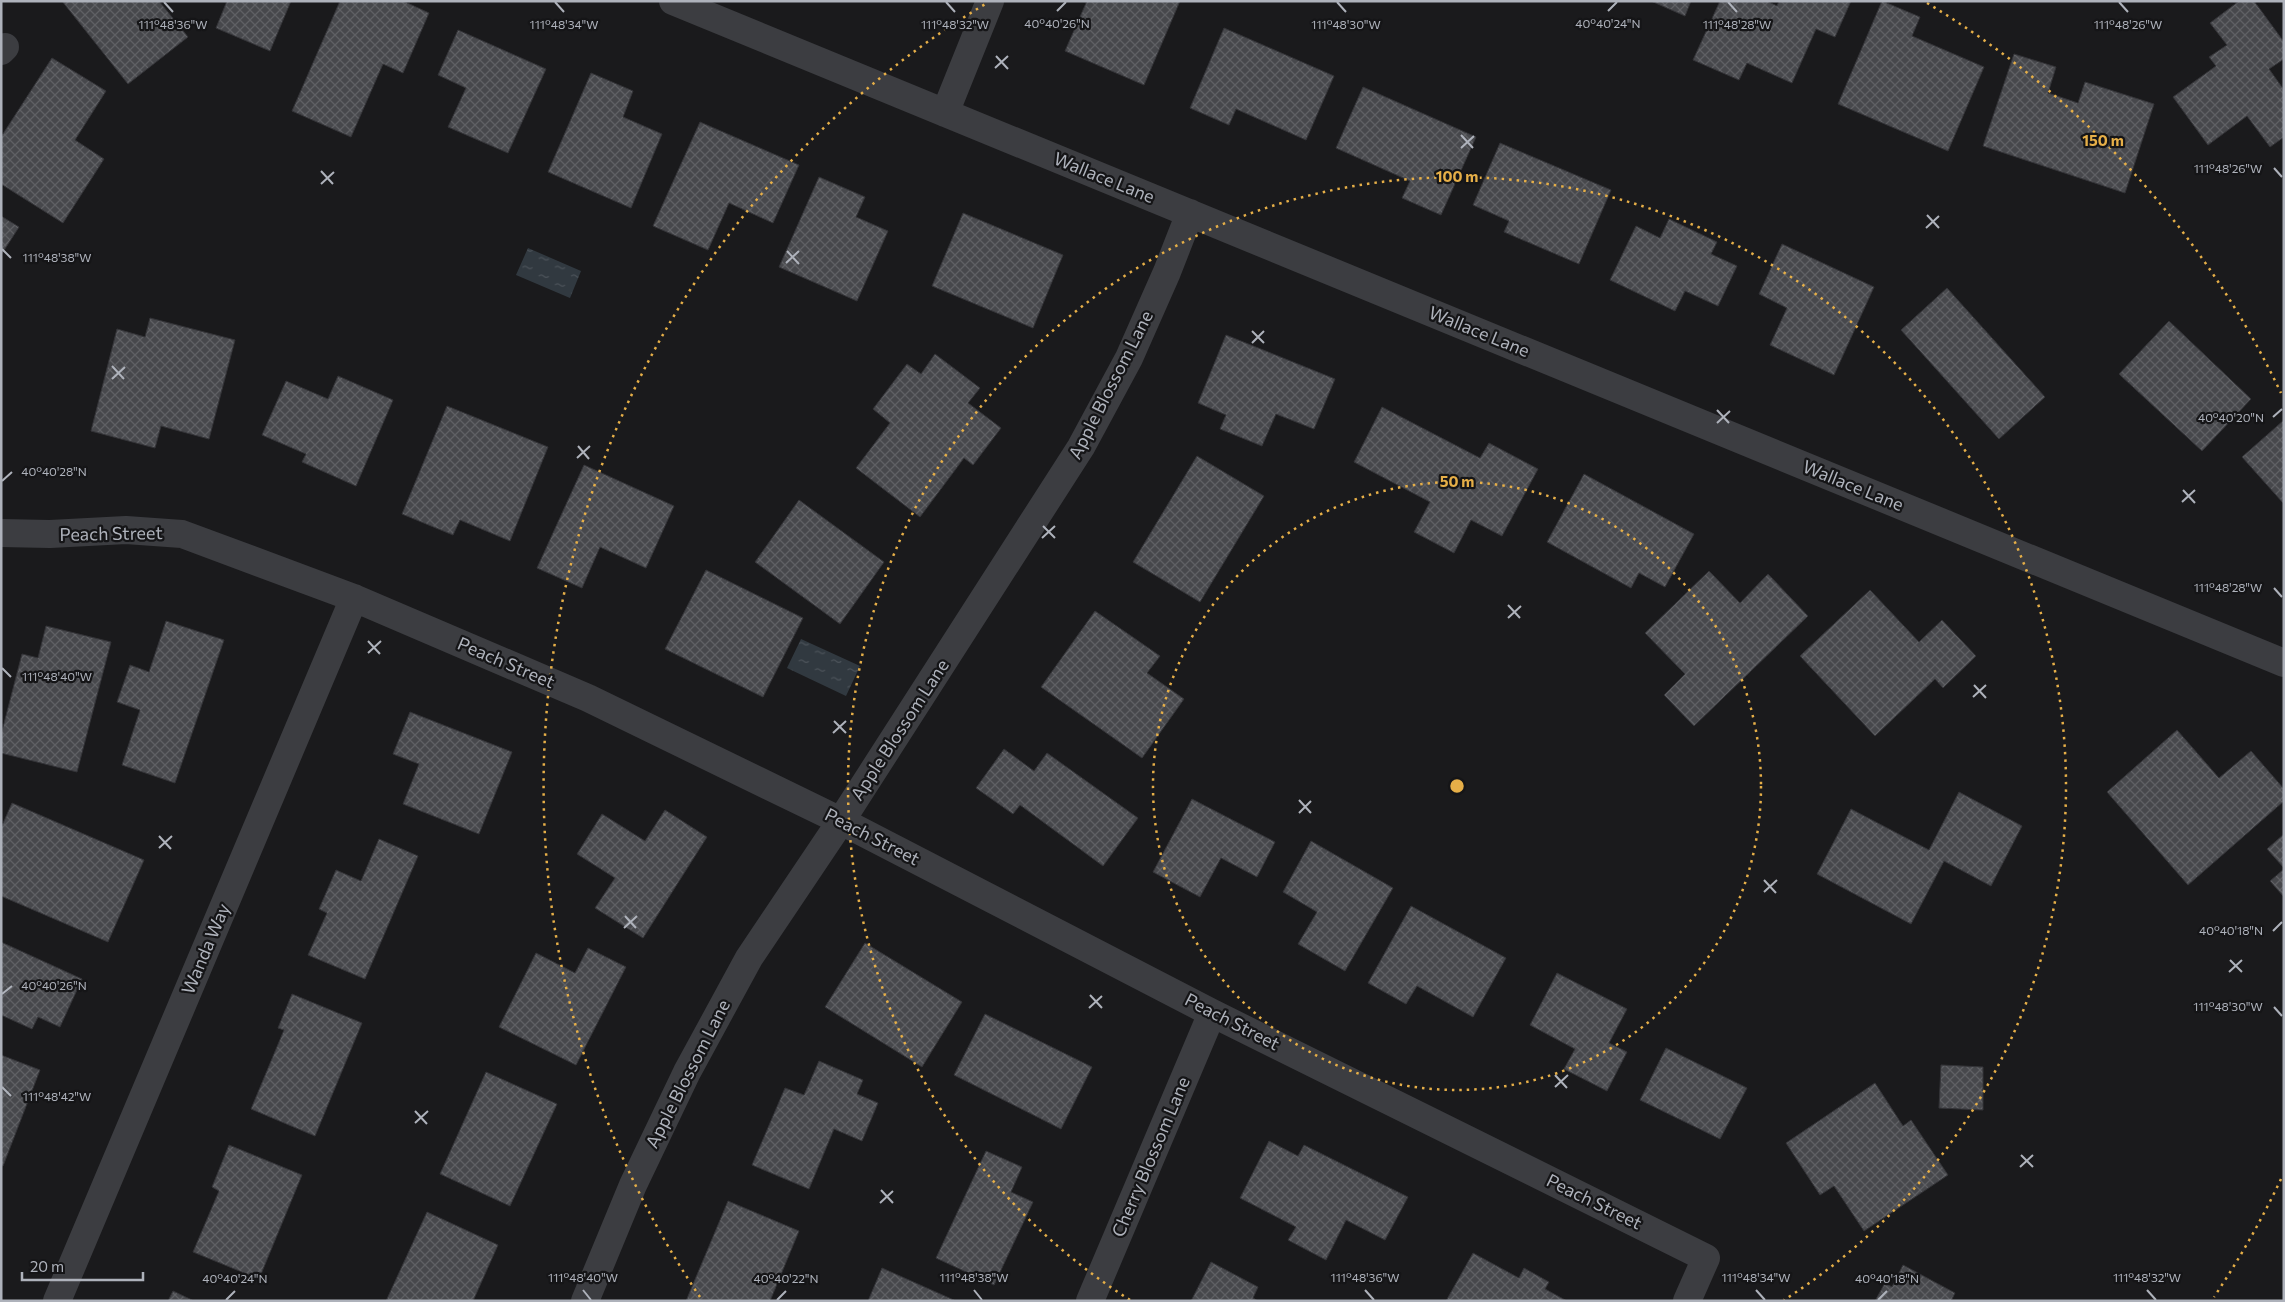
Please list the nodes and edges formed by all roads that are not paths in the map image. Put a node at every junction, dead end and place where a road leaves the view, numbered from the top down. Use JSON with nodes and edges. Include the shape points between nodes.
{"nodes":[{"id":1,"x":673,"y":1,"type":"edge"},
{"id":2,"x":990,"y":1,"type":"edge"},
{"id":3,"x":946,"y":113,"type":"junction"},
{"id":4,"x":1190,"y":213,"type":"junction"},
{"id":5,"x":1,"y":533,"type":"edge"},
{"id":6,"x":354,"y":598,"type":"junction"},
{"id":7,"x":2284,"y":663,"type":"edge"},
{"id":8,"x":841,"y":821,"type":"junction"},
{"id":9,"x":1212,"y":1013,"type":"junction"},
{"id":10,"x":57,"y":1301,"type":"edge"},
{"id":11,"x":585,"y":1301,"type":"edge"},
{"id":12,"x":1090,"y":1301,"type":"edge"},
{"id":13,"x":1687,"y":1301,"type":"edge"}],
"edges":[{"from":1,"to":3,"type":"street","name":"Wallace Lane"},
{"from":2,"to":3,"type":"street"},
{"from":3,"to":4,"type":"street","name":"Wallace Lane"},
{"from":4,"to":7,"type":"street","name":"Wallace Lane"},
{"from":4,"to":8,"type":"street","name":"Apple Blossom Lane","via":[[1129,358],[1082,447]]},
{"from":5,"to":6,"type":"street","name":"Peach Street","via":[[126,530],[182,534]]},
{"from":6,"to":8,"type":"street","name":"Peach Street","via":[[588,698]]},
{"from":6,"to":10,"type":"street","name":"Wanda Way"},
{"from":8,"to":9,"type":"street","name":"Peach Street"},
{"from":8,"to":11,"type":"street","name":"Apple Blossom Lane","via":[[749,958],[687,1072],[633,1185]]},
{"from":9,"to":12,"type":"street","name":"Cherry Blossom Lane"},
{"from":9,"to":13,"type":"street","name":"Peach Street","via":[[1706,1258]]}]}
